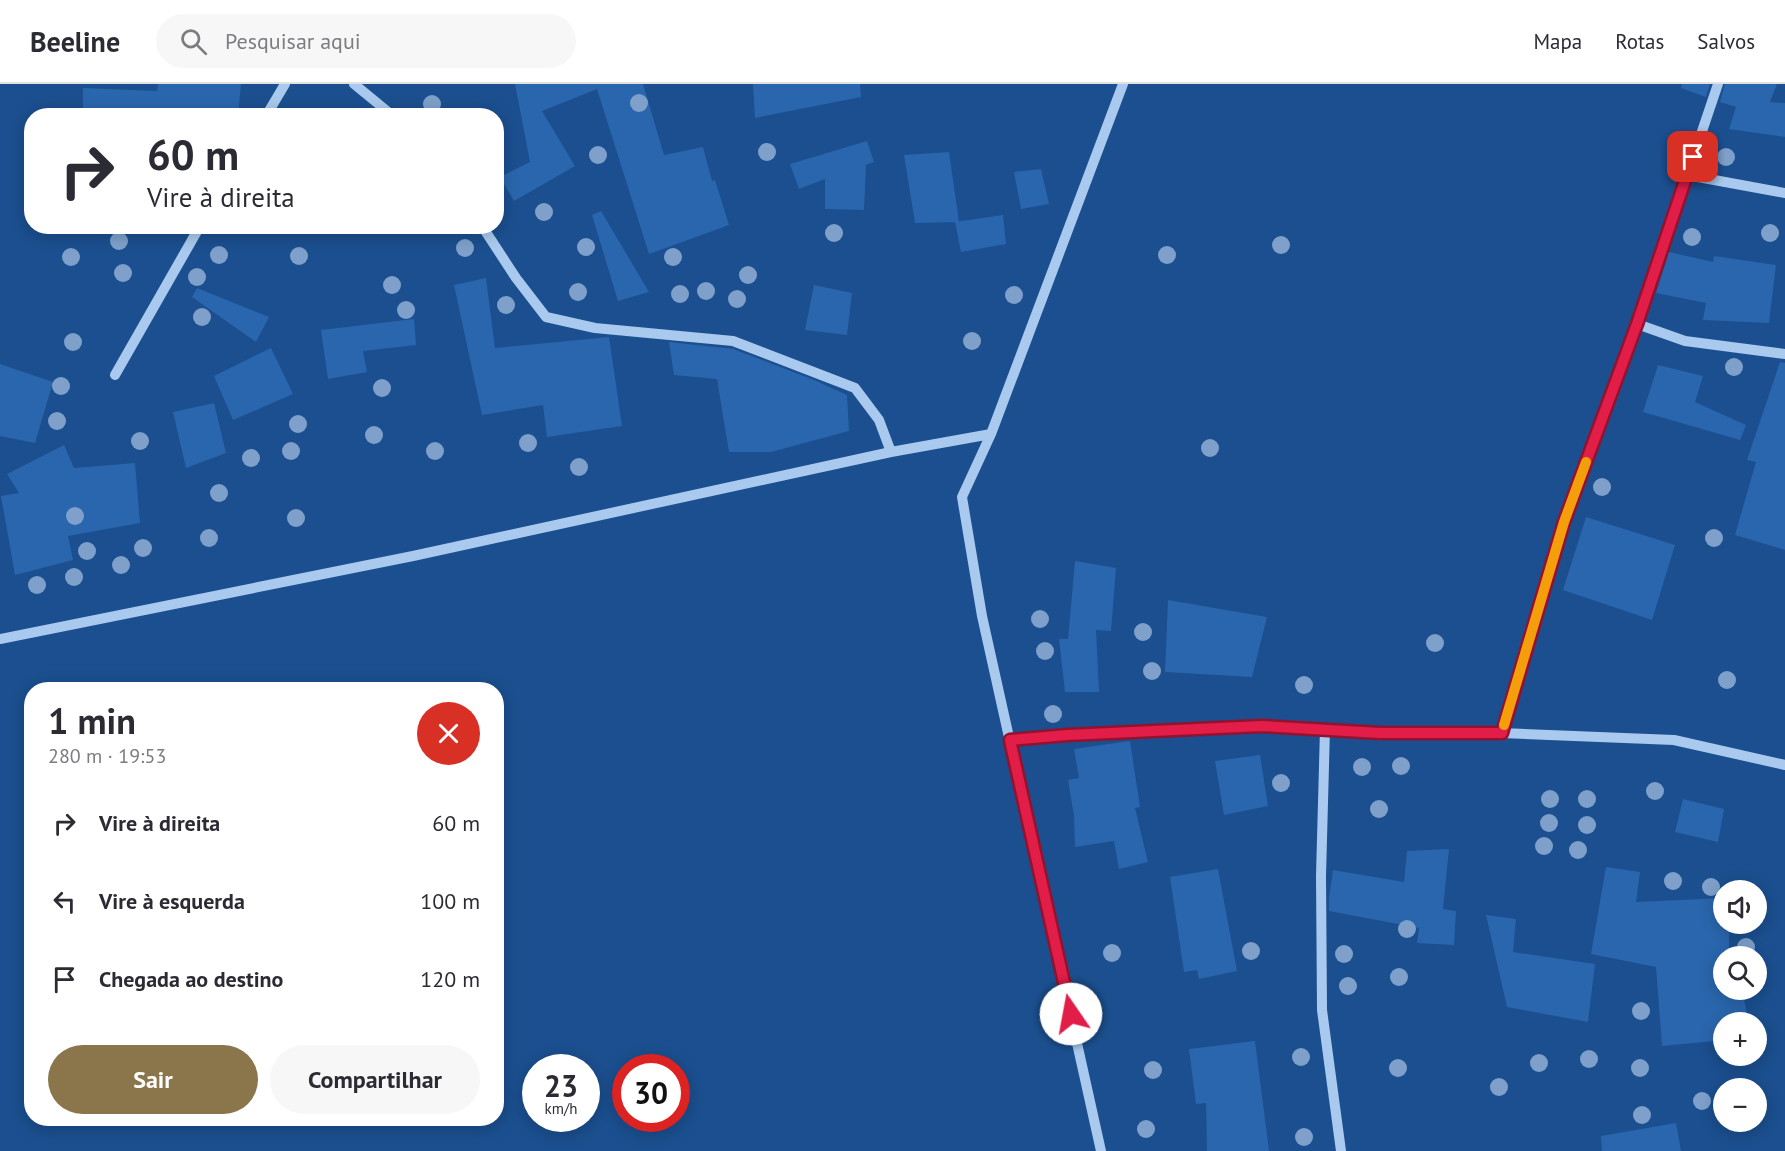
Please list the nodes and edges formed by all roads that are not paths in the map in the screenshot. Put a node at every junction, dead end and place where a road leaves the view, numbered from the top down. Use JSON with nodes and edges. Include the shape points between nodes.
{"nodes":[{"id":1,"x":285,"y":84,"type":"edge"},
{"id":2,"x":354,"y":84,"type":"edge"},
{"id":3,"x":1123,"y":84,"type":"edge"},
{"id":4,"x":1718,"y":84,"type":"edge"},
{"id":5,"x":271,"y":108,"type":"edge"},
{"id":6,"x":383,"y":108,"type":"edge"},
{"id":7,"x":1687,"y":176,"type":"junction"},
{"id":8,"x":1785,"y":193,"type":"edge"},
{"id":9,"x":195,"y":234,"type":"edge"},
{"id":10,"x":487,"y":234,"type":"edge"},
{"id":11,"x":1637,"y":324,"type":"junction"},
{"id":12,"x":1785,"y":354,"type":"edge"},
{"id":13,"x":115,"y":375,"type":"dead end"},
{"id":14,"x":991,"y":434,"type":"junction"},
{"id":15,"x":891,"y":452,"type":"junction"},
{"id":16,"x":0,"y":639,"type":"edge"},
{"id":17,"x":1325,"y":729,"type":"junction"},
{"id":18,"x":1502,"y":733,"type":"junction"},
{"id":19,"x":1010,"y":740,"type":"junction"},
{"id":20,"x":1785,"y":765,"type":"edge"},
{"id":21,"x":1101,"y":1151,"type":"edge"},
{"id":22,"x":1341,"y":1151,"type":"edge"}],
"edges":[{"from":1,"to":5,"type":"street"},
{"from":2,"to":6,"type":"street"},
{"from":3,"to":14,"type":"street"},
{"from":4,"to":7,"type":"street"},
{"from":7,"to":8,"type":"street"},
{"from":7,"to":11,"type":"street"},
{"from":9,"to":13,"type":"street"},
{"from":10,"to":15,"type":"street","via":[[546,317],[595,328],[733,341],[855,388],[879,420]]},
{"from":11,"to":12,"type":"street","via":[[1685,341]]},
{"from":11,"to":18,"type":"street","via":[[1564,522]]},
{"from":14,"to":15,"type":"street"},
{"from":14,"to":19,"type":"street","via":[[962,496],[982,616]]},
{"from":15,"to":16,"type":"street","via":[[413,556]]},
{"from":17,"to":18,"type":"street"},
{"from":17,"to":19,"type":"street","via":[[1262,726]]},
{"from":17,"to":22,"type":"street","via":[[1322,1010]]},
{"from":18,"to":20,"type":"street","via":[[1674,741]]},
{"from":19,"to":21,"type":"street"}]}
